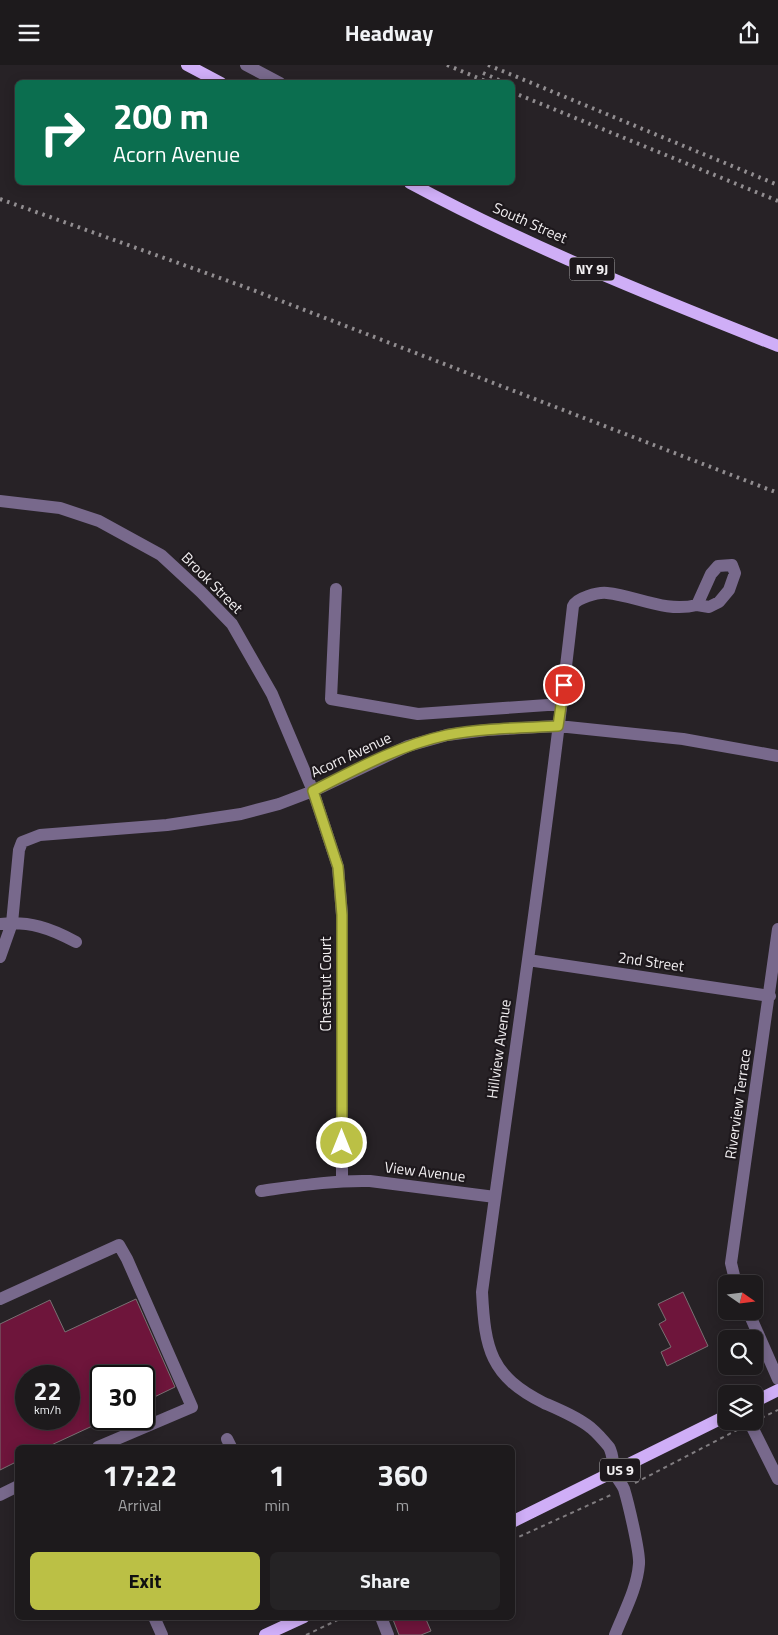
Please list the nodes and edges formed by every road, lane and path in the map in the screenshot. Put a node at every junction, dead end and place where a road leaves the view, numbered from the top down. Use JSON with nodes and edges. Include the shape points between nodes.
{"nodes":[{"id":1,"x":187,"y":65,"type":"edge"},
{"id":2,"x":246,"y":65,"type":"edge"},
{"id":3,"x":215,"y":80,"type":"edge"},
{"id":4,"x":274,"y":80,"type":"edge"},
{"id":5,"x":421,"y":186,"type":"edge"},
{"id":6,"x":778,"y":346,"type":"edge"},
{"id":7,"x":0,"y":501,"type":"edge"},
{"id":8,"x":336,"y":589,"type":"dead end"},
{"id":9,"x":697,"y":605,"type":"dead end"},
{"id":10,"x":562,"y":704,"type":"junction"},
{"id":11,"x":558,"y":726,"type":"junction"},
{"id":12,"x":778,"y":756,"type":"edge"},
{"id":13,"x":313,"y":791,"type":"junction"},
{"id":14,"x":6,"y":924,"type":"edge"},
{"id":15,"x":778,"y":929,"type":"edge"},
{"id":16,"x":76,"y":942,"type":"dead end"},
{"id":17,"x":0,"y":957,"type":"edge"},
{"id":18,"x":528,"y":960,"type":"junction"},
{"id":19,"x":770,"y":996,"type":"junction"},
{"id":20,"x":342,"y":1181,"type":"junction"},
{"id":21,"x":261,"y":1191,"type":"dead end"},
{"id":22,"x":495,"y":1197,"type":"junction"},
{"id":23,"x":734,"y":1275,"type":"edge"},
{"id":24,"x":0,"y":1299,"type":"edge"},
{"id":25,"x":752,"y":1320,"type":"edge"},
{"id":26,"x":778,"y":1379,"type":"edge"},
{"id":27,"x":778,"y":1390,"type":"edge"},
{"id":28,"x":763,"y":1398,"type":"edge"},
{"id":29,"x":778,"y":1410,"type":"edge"},
{"id":30,"x":763,"y":1416,"type":"edge"},
{"id":31,"x":718,"y":1420,"type":"edge"},
{"id":32,"x":734,"y":1430,"type":"edge"},
{"id":33,"x":753,"y":1430,"type":"edge"},
{"id":34,"x":103,"y":1445,"type":"edge"},
{"id":35,"x":615,"y":1473,"type":"junction"},
{"id":36,"x":778,"y":1479,"type":"edge"},
{"id":37,"x":15,"y":1488,"type":"edge"},
{"id":38,"x":624,"y":1489,"type":"junction"},
{"id":39,"x":0,"y":1495,"type":"edge"},
{"id":40,"x":515,"y":1521,"type":"edge"},
{"id":41,"x":515,"y":1539,"type":"edge"},
{"id":42,"x":155,"y":1620,"type":"edge"},
{"id":43,"x":298,"y":1620,"type":"edge"},
{"id":44,"x":338,"y":1620,"type":"edge"},
{"id":45,"x":383,"y":1620,"type":"edge"},
{"id":46,"x":162,"y":1635,"type":"edge"},
{"id":47,"x":265,"y":1635,"type":"edge"},
{"id":48,"x":306,"y":1635,"type":"edge"},
{"id":49,"x":388,"y":1635,"type":"edge"},
{"id":50,"x":615,"y":1635,"type":"edge"}],
"edges":[{"from":1,"to":3,"type":"main road"},
{"from":2,"to":4,"type":"street"},
{"from":5,"to":6,"type":"main road","name":"South Street","number":"NY 9J","via":[[456,208],[610,278]]},
{"from":7,"to":13,"type":"street","name":"Brook Street","via":[[60,508],[99,521],[161,555],[195,586],[232,624],[272,694]]},
{"from":8,"to":10,"type":"street","via":[[331,699],[418,714]]},
{"from":9,"to":10,"type":"street","name":"Hillview Avenue","via":[[649,603],[605,592],[578,599],[574,603]]},
{"from":10,"to":11,"type":"street","name":"Hillview Avenue"},
{"from":11,"to":12,"type":"street","name":"Acorn Avenue","via":[[683,739]]},
{"from":11,"to":13,"type":"street","name":"Acorn Avenue","via":[[447,735],[408,746]]},
{"from":11,"to":18,"type":"street","name":"Hillview Avenue"},
{"from":13,"to":14,"type":"street","name":"Acorn Avenue","via":[[241,814],[167,825],[40,835],[22,842]]},
{"from":13,"to":20,"type":"street","name":"Chestnut Court","via":[[338,867],[340,886]]},
{"from":14,"to":16,"type":"street","via":[[54,930]]},
{"from":14,"to":17,"type":"street"},
{"from":15,"to":19,"type":"street","name":"Riverview Terrace"},
{"from":18,"to":19,"type":"street","name":"2nd Street"},
{"from":18,"to":22,"type":"street","name":"Hillview Avenue"},
{"from":19,"to":23,"type":"street","name":"Riverview Terrace","via":[[731,1263]]},
{"from":20,"to":21,"type":"street","name":"View Avenue"},
{"from":20,"to":22,"type":"street","name":"View Avenue","via":[[370,1181]]},
{"from":22,"to":35,"type":"street","name":"Hillview Avenue","via":[[482,1293],[485,1333],[491,1355],[512,1383],[592,1429],[614,1457]]},
{"from":24,"to":34,"type":"street","via":[[120,1245],[192,1407]]},
{"from":25,"to":26,"type":"street"},
{"from":27,"to":28,"type":"main road"},
{"from":29,"to":30,"type":"path"},
{"from":31,"to":35,"type":"main road","number":"US 9"},
{"from":32,"to":38,"type":"path"},
{"from":33,"to":36,"type":"street"},
{"from":35,"to":38,"type":"street","name":"Hillview Avenue"},
{"from":35,"to":40,"type":"main road","number":"US 9"},
{"from":37,"to":39,"type":"street"},
{"from":38,"to":41,"type":"path"},
{"from":38,"to":50,"type":"street","name":"Hillview Avenue","via":[[640,1561],[636,1581]]},
{"from":42,"to":46,"type":"street"},
{"from":43,"to":47,"type":"main road"},
{"from":44,"to":48,"type":"path"},
{"from":45,"to":49,"type":"street"}]}
